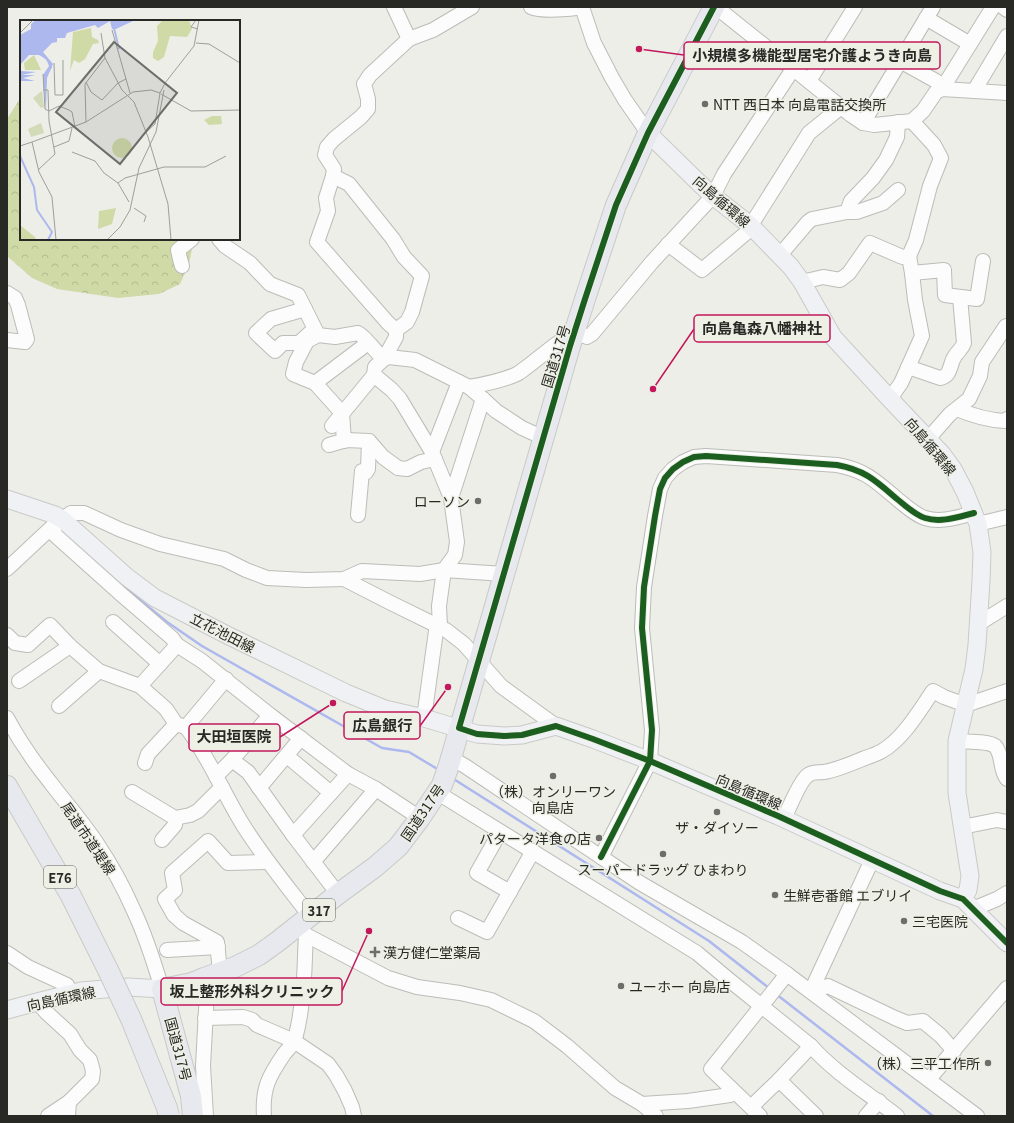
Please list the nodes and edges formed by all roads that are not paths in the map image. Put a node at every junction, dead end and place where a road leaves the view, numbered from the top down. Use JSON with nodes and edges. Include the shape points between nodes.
{"nodes":[{"id":1,"x":394,"y":7,"type":"edge"},
{"id":2,"x":472,"y":7,"type":"edge"},
{"id":3,"x":531,"y":7,"type":"edge"},
{"id":4,"x":582,"y":7,"type":"edge"},
{"id":5,"x":715,"y":7,"type":"edge"},
{"id":6,"x":855,"y":7,"type":"edge"},
{"id":7,"x":992,"y":7,"type":"edge"},
{"id":8,"x":1003,"y":7,"type":"edge"},
{"id":9,"x":1007,"y":10,"type":"edge"},
{"id":10,"x":930,"y":13,"type":"edge"},
{"id":11,"x":1007,"y":36,"type":"edge"},
{"id":12,"x":409,"y":39,"type":"junction"},
{"id":13,"x":970,"y":44,"type":"junction"},
{"id":14,"x":900,"y":61,"type":"junction"},
{"id":15,"x":793,"y":69,"type":"junction"},
{"id":16,"x":809,"y":81,"type":"junction"},
{"id":17,"x":942,"y":89,"type":"junction"},
{"id":18,"x":974,"y":91,"type":"junction"},
{"id":19,"x":1007,"y":93,"type":"edge"},
{"id":20,"x":841,"y":107,"type":"junction"},
{"id":21,"x":905,"y":122,"type":"junction"},
{"id":22,"x":863,"y":123,"type":"junction"},
{"id":23,"x":648,"y":133,"type":"junction"},
{"id":24,"x":334,"y":176,"type":"junction"},
{"id":25,"x":898,"y":190,"type":"dead end"},
{"id":26,"x":713,"y":196,"type":"junction"},
{"id":27,"x":847,"y":212,"type":"junction"},
{"id":28,"x":751,"y":226,"type":"junction"},
{"id":29,"x":191,"y":240,"type":"edge"},
{"id":30,"x":220,"y":240,"type":"edge"},
{"id":31,"x":668,"y":244,"type":"junction"},
{"id":32,"x":780,"y":255,"type":"junction"},
{"id":33,"x":909,"y":256,"type":"junction"},
{"id":34,"x":983,"y":261,"type":"dead end"},
{"id":35,"x":182,"y":266,"type":"dead end"},
{"id":36,"x":912,"y":272,"type":"junction"},
{"id":37,"x":802,"y":282,"type":"junction"},
{"id":38,"x":7,"y":293,"type":"edge"},
{"id":39,"x":960,"y":297,"type":"junction"},
{"id":40,"x":305,"y":309,"type":"junction"},
{"id":41,"x":1006,"y":326,"type":"dead end"},
{"id":42,"x":396,"y":330,"type":"junction"},
{"id":43,"x":316,"y":332,"type":"junction"},
{"id":44,"x":575,"y":334,"type":"junction"},
{"id":45,"x":7,"y":340,"type":"edge"},
{"id":46,"x":368,"y":343,"type":"junction"},
{"id":47,"x":384,"y":359,"type":"junction"},
{"id":48,"x":908,"y":367,"type":"junction"},
{"id":49,"x":374,"y":375,"type":"junction"},
{"id":50,"x":315,"y":383,"type":"junction"},
{"id":51,"x":464,"y":385,"type":"junction"},
{"id":52,"x":889,"y":398,"type":"junction"},
{"id":53,"x":484,"y":399,"type":"junction"},
{"id":54,"x":957,"y":409,"type":"junction"},
{"id":55,"x":342,"y":413,"type":"junction"},
{"id":56,"x":1007,"y":419,"type":"edge"},
{"id":57,"x":332,"y":426,"type":"dead end"},
{"id":58,"x":544,"y":438,"type":"junction"},
{"id":59,"x":928,"y":439,"type":"junction"},
{"id":60,"x":344,"y":441,"type":"junction"},
{"id":61,"x":369,"y":441,"type":"junction"},
{"id":62,"x":329,"y":445,"type":"dead end"},
{"id":63,"x":433,"y":455,"type":"junction"},
{"id":64,"x":451,"y":498,"type":"junction"},
{"id":65,"x":7,"y":499,"type":"edge"},
{"id":66,"x":358,"y":515,"type":"dead end"},
{"id":67,"x":1007,"y":517,"type":"edge"},
{"id":68,"x":976,"y":519,"type":"junction"},
{"id":69,"x":57,"y":522,"type":"junction"},
{"id":70,"x":7,"y":569,"type":"edge"},
{"id":71,"x":444,"y":570,"type":"junction"},
{"id":72,"x":504,"y":574,"type":"junction"},
{"id":73,"x":344,"y":579,"type":"junction"},
{"id":74,"x":1007,"y":606,"type":"edge"},
{"id":75,"x":113,"y":622,"type":"dead end"},
{"id":76,"x":978,"y":624,"type":"junction"},
{"id":77,"x":440,"y":627,"type":"junction"},
{"id":78,"x":7,"y":635,"type":"edge"},
{"id":79,"x":177,"y":645,"type":"junction"},
{"id":80,"x":70,"y":646,"type":"junction"},
{"id":81,"x":478,"y":662,"type":"junction"},
{"id":82,"x":160,"y":664,"type":"junction"},
{"id":83,"x":99,"y":671,"type":"junction"},
{"id":84,"x":226,"y":679,"type":"junction"},
{"id":85,"x":19,"y":681,"type":"dead end"},
{"id":86,"x":140,"y":686,"type":"junction"},
{"id":87,"x":1007,"y":691,"type":"edge"},
{"id":88,"x":966,"y":705,"type":"junction"},
{"id":89,"x":59,"y":706,"type":"dead end"},
{"id":90,"x":270,"y":715,"type":"junction"},
{"id":91,"x":7,"y":718,"type":"edge"},
{"id":92,"x":424,"y":718,"type":"junction"},
{"id":93,"x":181,"y":726,"type":"junction"},
{"id":94,"x":556,"y":726,"type":"junction"},
{"id":95,"x":459,"y":728,"type":"junction"},
{"id":96,"x":301,"y":738,"type":"junction"},
{"id":97,"x":957,"y":741,"type":"junction"},
{"id":98,"x":1003,"y":752,"type":"edge"},
{"id":99,"x":287,"y":756,"type":"junction"},
{"id":100,"x":232,"y":760,"type":"junction"},
{"id":101,"x":650,"y":761,"type":"junction"},
{"id":102,"x":450,"y":762,"type":"junction"},
{"id":103,"x":145,"y":763,"type":"dead end"},
{"id":104,"x":348,"y":774,"type":"junction"},
{"id":105,"x":1007,"y":779,"type":"edge"},
{"id":106,"x":219,"y":782,"type":"junction"},
{"id":107,"x":7,"y":786,"type":"edge"},
{"id":108,"x":259,"y":788,"type":"junction"},
{"id":109,"x":376,"y":789,"type":"junction"},
{"id":110,"x":440,"y":789,"type":"junction"},
{"id":111,"x":132,"y":792,"type":"dead end"},
{"id":112,"x":331,"y":793,"type":"junction"},
{"id":113,"x":175,"y":818,"type":"junction"},
{"id":114,"x":420,"y":818,"type":"junction"},
{"id":115,"x":784,"y":819,"type":"junction"},
{"id":116,"x":1007,"y":822,"type":"edge"},
{"id":117,"x":962,"y":827,"type":"junction"},
{"id":118,"x":500,"y":832,"type":"junction"},
{"id":119,"x":292,"y":835,"type":"junction"},
{"id":120,"x":162,"y":840,"type":"dead end"},
{"id":121,"x":532,"y":851,"type":"junction"},
{"id":122,"x":601,"y":857,"type":"junction"},
{"id":123,"x":872,"y":860,"type":"junction"},
{"id":124,"x":268,"y":862,"type":"junction"},
{"id":125,"x":313,"y":862,"type":"junction"},
{"id":126,"x":510,"y":892,"type":"junction"},
{"id":127,"x":1007,"y":893,"type":"edge"},
{"id":128,"x":338,"y":894,"type":"junction"},
{"id":129,"x":968,"y":904,"type":"junction"},
{"id":130,"x":458,"y":918,"type":"dead end"},
{"id":131,"x":305,"y":926,"type":"junction"},
{"id":132,"x":1007,"y":942,"type":"edge"},
{"id":133,"x":218,"y":947,"type":"junction"},
{"id":134,"x":167,"y":950,"type":"dead end"},
{"id":135,"x":7,"y":953,"type":"edge"},
{"id":136,"x":212,"y":975,"type":"junction"},
{"id":137,"x":785,"y":977,"type":"junction"},
{"id":138,"x":1007,"y":988,"type":"edge"},
{"id":139,"x":162,"y":989,"type":"junction"},
{"id":140,"x":811,"y":991,"type":"junction"},
{"id":141,"x":70,"y":994,"type":"junction"},
{"id":142,"x":36,"y":1002,"type":"junction"},
{"id":143,"x":762,"y":1006,"type":"junction"},
{"id":144,"x":7,"y":1010,"type":"edge"},
{"id":145,"x":205,"y":1018,"type":"junction"},
{"id":146,"x":294,"y":1041,"type":"junction"},
{"id":147,"x":811,"y":1046,"type":"junction"},
{"id":148,"x":954,"y":1051,"type":"junction"},
{"id":149,"x":779,"y":1080,"type":"junction"},
{"id":150,"x":929,"y":1080,"type":"junction"},
{"id":151,"x":735,"y":1093,"type":"junction"},
{"id":152,"x":879,"y":1101,"type":"junction"},
{"id":153,"x":69,"y":1102,"type":"junction"},
{"id":154,"x":642,"y":1104,"type":"junction"},
{"id":155,"x":755,"y":1112,"type":"edge"},
{"id":156,"x":48,"y":1116,"type":"edge"},
{"id":157,"x":68,"y":1116,"type":"edge"},
{"id":158,"x":169,"y":1116,"type":"edge"},
{"id":159,"x":193,"y":1116,"type":"edge"},
{"id":160,"x":206,"y":1116,"type":"edge"},
{"id":161,"x":264,"y":1116,"type":"edge"},
{"id":162,"x":354,"y":1116,"type":"edge"},
{"id":163,"x":656,"y":1116,"type":"edge"},
{"id":164,"x":816,"y":1116,"type":"edge"},
{"id":165,"x":866,"y":1116,"type":"edge"},
{"id":166,"x":897,"y":1116,"type":"edge"},
{"id":167,"x":977,"y":1116,"type":"edge"}],
"edges":[{"from":1,"to":12,"type":"street"},
{"from":2,"to":12,"type":"street","via":[[433,30]]},
{"from":3,"to":4,"type":"street"},
{"from":4,"to":23,"type":"street","via":[[594,44],[625,100]]},
{"from":5,"to":15,"type":"street"},
{"from":5,"to":23,"type":"highway","name":"国道317号","number":"317"},
{"from":6,"to":16,"type":"street"},
{"from":7,"to":13,"type":"street"},
{"from":8,"to":9,"type":"street"},
{"from":10,"to":13,"type":"street"},
{"from":10,"to":14,"type":"street"},
{"from":11,"to":18,"type":"street"},
{"from":12,"to":24,"type":"street","via":[[370,75],[364,84],[368,109],[327,147],[325,155],[334,169]]},
{"from":13,"to":17,"type":"street"},
{"from":14,"to":17,"type":"street","via":[[936,81]]},
{"from":14,"to":22,"type":"street"},
{"from":15,"to":16,"type":"street"},
{"from":15,"to":26,"type":"street","via":[[724,174]]},
{"from":16,"to":20,"type":"street"},
{"from":17,"to":18,"type":"street"},
{"from":17,"to":21,"type":"street","via":[[936,92],[924,111]]},
{"from":18,"to":19,"type":"street"},
{"from":20,"to":22,"type":"street"},
{"from":20,"to":28,"type":"street","via":[[809,133]]},
{"from":21,"to":22,"type":"street","via":[[874,125]]},
{"from":21,"to":27,"type":"street","via":[[886,160],[851,201]]},
{"from":21,"to":33,"type":"street","via":[[934,145],[941,158]]},
{"from":23,"to":26,"type":"main road","name":"向島循環線"},
{"from":23,"to":44,"type":"highway","name":"国道317号","number":"317","via":[[616,205]]},
{"from":24,"to":42,"type":"street","via":[[326,198],[328,212],[317,242]]},
{"from":24,"to":42,"type":"street","via":[[350,184],[404,257],[422,276],[412,312],[407,322]]},
{"from":25,"to":27,"type":"street","via":[[883,203],[857,212]]},
{"from":26,"to":28,"type":"main road","name":"向島循環線"},
{"from":26,"to":31,"type":"street"},
{"from":27,"to":32,"type":"street","via":[[812,219]]},
{"from":28,"to":31,"type":"street","via":[[702,270]]},
{"from":28,"to":32,"type":"main road","name":"向島循環線"},
{"from":29,"to":35,"type":"street","via":[[178,250]]},
{"from":30,"to":40,"type":"street","via":[[250,263],[270,284],[298,295]]},
{"from":31,"to":44,"type":"street","via":[[592,334],[588,337]]},
{"from":32,"to":37,"type":"main road","name":"向島循環線"},
{"from":33,"to":36,"type":"street"},
{"from":33,"to":37,"type":"street","via":[[900,256],[870,243],[849,273],[840,280],[823,278]]},
{"from":34,"to":39,"type":"street","via":[[977,299]]},
{"from":36,"to":39,"type":"street","via":[[944,270],[945,294]]},
{"from":36,"to":48,"type":"street","via":[[922,336]]},
{"from":37,"to":52,"type":"main road","name":"向島循環線","via":[[834,337]]},
{"from":38,"to":45,"type":"street","via":[[15,298],[27,339],[25,342]]},
{"from":39,"to":48,"type":"street","via":[[964,343],[963,348],[954,356],[949,372],[940,378]]},
{"from":40,"to":43,"type":"street"},
{"from":40,"to":43,"type":"street","via":[[271,319],[256,333],[275,351],[283,343],[299,342]]},
{"from":41,"to":54,"type":"street","via":[[982,362],[980,376],[969,399]]},
{"from":42,"to":47,"type":"street","via":[[396,337]]},
{"from":43,"to":46,"type":"street","via":[[335,337],[358,333]]},
{"from":43,"to":50,"type":"street","via":[[307,341],[293,374]]},
{"from":44,"to":51,"type":"street","via":[[518,373],[502,380]]},
{"from":44,"to":58,"type":"highway","name":"国道317号","number":"317"},
{"from":46,"to":47,"type":"street"},
{"from":46,"to":50,"type":"street"},
{"from":47,"to":49,"type":"street","via":[[375,367]]},
{"from":47,"to":51,"type":"street","via":[[389,357],[415,360]]},
{"from":48,"to":52,"type":"street","via":[[901,384]]},
{"from":49,"to":55,"type":"street"},
{"from":49,"to":63,"type":"street","via":[[400,399]]},
{"from":50,"to":55,"type":"street"},
{"from":51,"to":53,"type":"street"},
{"from":51,"to":63,"type":"street"},
{"from":52,"to":59,"type":"main road","name":"向島循環線"},
{"from":53,"to":58,"type":"street","via":[[496,412]]},
{"from":53,"to":64,"type":"street"},
{"from":54,"to":56,"type":"street","via":[[990,420]]},
{"from":54,"to":59,"type":"street"},
{"from":55,"to":57,"type":"street"},
{"from":55,"to":60,"type":"street"},
{"from":58,"to":72,"type":"highway","name":"国道317号","number":"317"},
{"from":59,"to":68,"type":"main road","name":"向島循環線","via":[[953,469]]},
{"from":60,"to":61,"type":"street"},
{"from":60,"to":62,"type":"street"},
{"from":61,"to":63,"type":"street","via":[[383,457],[398,468],[407,469]]},
{"from":61,"to":66,"type":"street","via":[[368,469],[366,472],[362,471]]},
{"from":63,"to":64,"type":"street"},
{"from":64,"to":71,"type":"street","via":[[457,542],[455,555]]},
{"from":65,"to":69,"type":"main road","name":"立花池田線","via":[[55,515]]},
{"from":67,"to":68,"type":"street"},
{"from":68,"to":76,"type":"main road","name":"向島循環線","via":[[982,552]]},
{"from":68,"to":101,"type":"street","via":[[925,518],[910,510],[860,471],[837,465],[706,456],[683,462],[673,469],[660,489],[644,587],[642,628],[652,730]]},
{"from":69,"to":70,"type":"street"},
{"from":69,"to":73,"type":"street","via":[[71,513],[84,513],[160,544],[224,559],[267,578]]},
{"from":69,"to":79,"type":"street","via":[[55,535]]},
{"from":69,"to":92,"type":"main road","name":"立花池田線","via":[[155,598],[346,693],[385,709]]},
{"from":71,"to":72,"type":"street"},
{"from":71,"to":73,"type":"street","via":[[420,574],[362,572]]},
{"from":71,"to":77,"type":"street","via":[[439,606]]},
{"from":72,"to":81,"type":"highway","name":"国道317号","number":"317"},
{"from":73,"to":77,"type":"street"},
{"from":74,"to":76,"type":"street"},
{"from":75,"to":82,"type":"street"},
{"from":76,"to":88,"type":"main road","name":"向島循環線","via":[[974,669]]},
{"from":77,"to":81,"type":"street","via":[[464,644]]},
{"from":77,"to":92,"type":"street","via":[[436,631]]},
{"from":78,"to":80,"type":"street","via":[[15,643],[28,645],[50,625]]},
{"from":79,"to":82,"type":"street"},
{"from":79,"to":84,"type":"street"},
{"from":80,"to":83,"type":"street"},
{"from":80,"to":85,"type":"street"},
{"from":81,"to":94,"type":"street","via":[[501,686]]},
{"from":81,"to":95,"type":"highway","name":"国道317号","number":"317"},
{"from":82,"to":86,"type":"street"},
{"from":83,"to":86,"type":"street"},
{"from":83,"to":89,"type":"street"},
{"from":84,"to":90,"type":"street"},
{"from":84,"to":93,"type":"street"},
{"from":86,"to":93,"type":"street"},
{"from":87,"to":88,"type":"street"},
{"from":88,"to":97,"type":"main road","name":"向島循環線"},
{"from":88,"to":115,"type":"street","via":[[933,690],[893,744],[881,752],[806,776]]},
{"from":90,"to":96,"type":"street"},
{"from":90,"to":100,"type":"street"},
{"from":91,"to":139,"type":"street","name":"尾道市道堤線","via":[[49,781],[82,822],[108,861],[134,909]]},
{"from":92,"to":95,"type":"main road","name":"立花池田線"},
{"from":93,"to":103,"type":"street","via":[[148,754]]},
{"from":93,"to":106,"type":"street","via":[[197,742]]},
{"from":94,"to":95,"type":"main road","via":[[522,735],[504,736],[477,734]]},
{"from":94,"to":101,"type":"main road","name":"向島循環線"},
{"from":95,"to":102,"type":"highway","name":"国道317号","number":"317"},
{"from":96,"to":99,"type":"street"},
{"from":96,"to":104,"type":"street"},
{"from":97,"to":98,"type":"street","via":[[988,743]]},
{"from":97,"to":117,"type":"main road","name":"向島循環線","via":[[957,793]]},
{"from":98,"to":105,"type":"street","via":[[1002,769]]},
{"from":99,"to":108,"type":"street"},
{"from":99,"to":112,"type":"street"},
{"from":100,"to":106,"type":"street"},
{"from":100,"to":108,"type":"street","via":[[248,772]]},
{"from":101,"to":115,"type":"main road","name":"向島循環線"},
{"from":101,"to":122,"type":"street"},
{"from":102,"to":110,"type":"highway","name":"国道317号","number":"317"},
{"from":102,"to":122,"type":"street","via":[[465,766]]},
{"from":104,"to":109,"type":"street"},
{"from":104,"to":112,"type":"street"},
{"from":106,"to":113,"type":"street","via":[[198,810],[190,815]]},
{"from":106,"to":124,"type":"street"},
{"from":107,"to":158,"type":"highway","number":"E76","bridge":true,"via":[[71,896],[108,970],[131,1019]]},
{"from":108,"to":119,"type":"street"},
{"from":109,"to":114,"type":"street"},
{"from":109,"to":125,"type":"street"},
{"from":110,"to":114,"type":"highway","name":"国道317号","number":"317"},
{"from":110,"to":118,"type":"street"},
{"from":111,"to":113,"type":"street"},
{"from":112,"to":119,"type":"street"},
{"from":113,"to":120,"type":"street","via":[[175,825]]},
{"from":114,"to":128,"type":"highway","name":"国道317号","number":"317","via":[[398,847]]},
{"from":115,"to":123,"type":"main road","name":"向島循環線"},
{"from":116,"to":117,"type":"street","via":[[997,820]]},
{"from":117,"to":129,"type":"main road","name":"向島循環線","via":[[970,876]]},
{"from":118,"to":121,"type":"street"},
{"from":118,"to":126,"type":"street","via":[[477,873]]},
{"from":119,"to":125,"type":"street"},
{"from":121,"to":126,"type":"street"},
{"from":121,"to":143,"type":"street","via":[[698,953]]},
{"from":122,"to":137,"type":"street","via":[[640,883],[742,942]]},
{"from":123,"to":129,"type":"main road","name":"向島循環線"},
{"from":123,"to":140,"type":"street"},
{"from":124,"to":131,"type":"street"},
{"from":124,"to":133,"type":"street","via":[[228,863],[208,841],[172,873],[175,890],[165,899],[174,915],[183,924],[217,942]]},
{"from":125,"to":128,"type":"street"},
{"from":126,"to":130,"type":"street","via":[[487,932]]},
{"from":127,"to":129,"type":"street","via":[[997,898]]},
{"from":128,"to":131,"type":"highway","name":"国道317号","number":"317"},
{"from":129,"to":132,"type":"main road","name":"向島循環線"},
{"from":131,"to":136,"type":"highway","name":"国道317号","number":"317","via":[[259,955]]},
{"from":131,"to":146,"type":"street","via":[[304,980]]},
{"from":131,"to":154,"type":"street","via":[[388,978],[417,987],[491,1000],[530,1019],[616,1088]]},
{"from":133,"to":134,"type":"street"},
{"from":133,"to":136,"type":"street"},
{"from":135,"to":141,"type":"street","via":[[28,967],[67,985]]},
{"from":136,"to":139,"type":"highway","name":"国道317号","number":"317","via":[[192,983]]},
{"from":136,"to":145,"type":"street","via":[[207,992]]},
{"from":137,"to":140,"type":"street"},
{"from":137,"to":143,"type":"street"},
{"from":138,"to":148,"type":"street"},
{"from":139,"to":141,"type":"main road","name":"向島循環線","via":[[129,987]]},
{"from":139,"to":159,"type":"highway","name":"国道317号","via":[[191,1096]]},
{"from":140,"to":148,"type":"street","via":[[828,986],[907,1023],[923,1021]]},
{"from":140,"to":150,"type":"street"},
{"from":141,"to":142,"type":"main road","name":"向島循環線"},
{"from":142,"to":144,"type":"main road","name":"向島循環線"},
{"from":142,"to":153,"type":"street","via":[[70,1034],[90,1060],[92,1079]]},
{"from":143,"to":147,"type":"street"},
{"from":143,"to":151,"type":"street","via":[[711,1069]]},
{"from":145,"to":146,"type":"street","via":[[247,1018]]},
{"from":145,"to":160,"type":"street","via":[[203,1066]]},
{"from":146,"to":161,"type":"street","via":[[269,1077],[264,1089]]},
{"from":146,"to":162,"type":"street","via":[[328,1064],[352,1107]]},
{"from":147,"to":149,"type":"street"},
{"from":147,"to":152,"type":"street","via":[[850,1082]]},
{"from":148,"to":150,"type":"street"},
{"from":149,"to":155,"type":"street"},
{"from":149,"to":164,"type":"street"},
{"from":150,"to":167,"type":"street"},
{"from":151,"to":154,"type":"street"},
{"from":151,"to":155,"type":"street"},
{"from":152,"to":165,"type":"street"},
{"from":152,"to":166,"type":"street"},
{"from":153,"to":156,"type":"street"},
{"from":153,"to":157,"type":"street"},
{"from":154,"to":163,"type":"street"}]}
